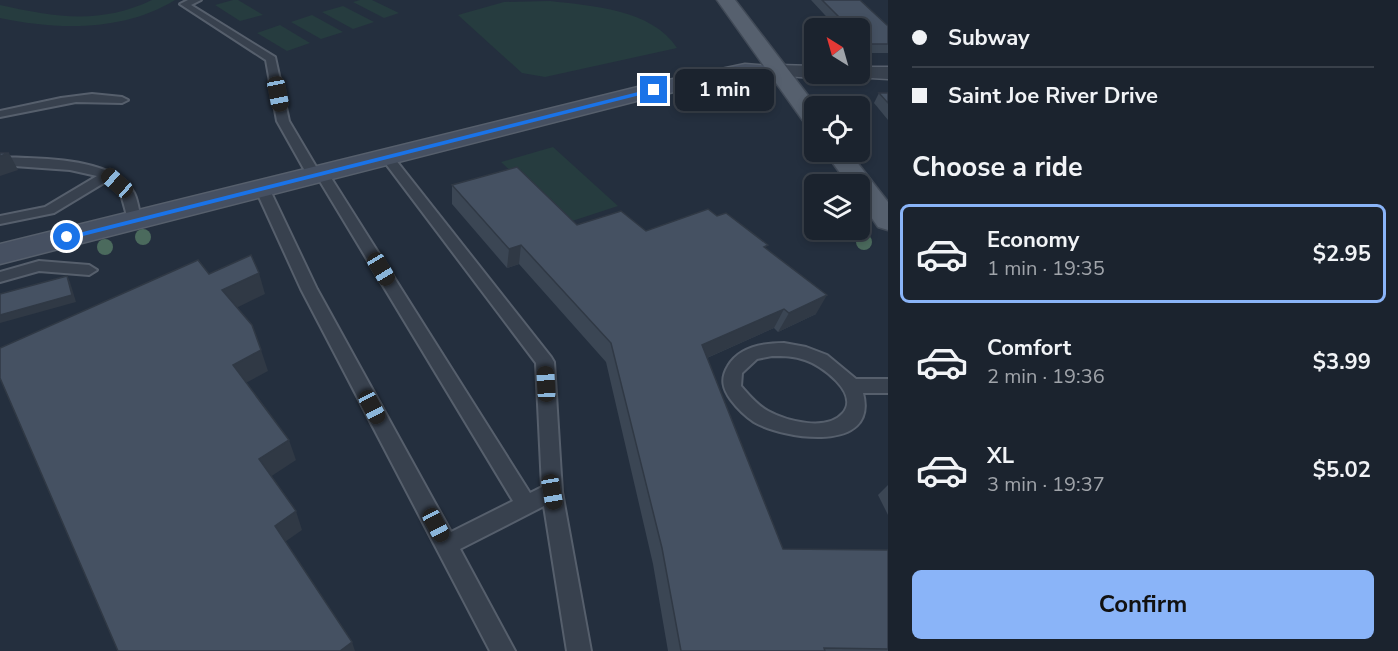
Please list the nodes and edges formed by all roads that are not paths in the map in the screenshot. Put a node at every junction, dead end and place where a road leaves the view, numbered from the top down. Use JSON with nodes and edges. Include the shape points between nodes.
{"nodes":[{"id":1,"x":197,"y":0,"type":"edge"},
{"id":2,"x":726,"y":0,"type":"edge"},
{"id":3,"x":778,"y":71,"type":"junction"},
{"id":4,"x":804,"y":72,"type":"edge"},
{"id":5,"x":870,"y":72,"type":"edge"},
{"id":6,"x":888,"y":73,"type":"edge"},
{"id":7,"x":122,"y":100,"type":"dead end"},
{"id":8,"x":804,"y":106,"type":"edge"},
{"id":9,"x":0,"y":114,"type":"edge"},
{"id":10,"x":387,"y":157,"type":"junction"},
{"id":11,"x":0,"y":161,"type":"edge"},
{"id":12,"x":844,"y":162,"type":"edge"},
{"id":13,"x":318,"y":174,"type":"junction"},
{"id":14,"x":108,"y":175,"type":"junction"},
{"id":15,"x":262,"y":188,"type":"junction"},
{"id":16,"x":0,"y":220,"type":"edge"},
{"id":17,"x":134,"y":220,"type":"junction"},
{"id":18,"x":888,"y":221,"type":"edge"},
{"id":19,"x":0,"y":254,"type":"edge"},
{"id":20,"x":89,"y":270,"type":"dead end"},
{"id":21,"x":0,"y":277,"type":"edge"},
{"id":22,"x":852,"y":386,"type":"junction"},
{"id":23,"x":888,"y":386,"type":"edge"},
{"id":24,"x":552,"y":492,"type":"junction"},
{"id":25,"x":526,"y":504,"type":"junction"},
{"id":26,"x":447,"y":545,"type":"junction"},
{"id":27,"x":503,"y":651,"type":"edge"},
{"id":28,"x":579,"y":651,"type":"edge"}],
"edges":[{"from":1,"to":13,"type":"lane","via":[[184,4],[271,59],[283,121]]},
{"from":2,"to":3,"type":"main road"},
{"from":3,"to":4,"type":"street"},
{"from":3,"to":8,"type":"main road"},
{"from":3,"to":10,"type":"main road","via":[[745,69]]},
{"from":5,"to":6,"type":"street"},
{"from":7,"to":9,"type":"lane","via":[[84,97]]},
{"from":10,"to":13,"type":"main road"},
{"from":10,"to":24,"type":"lane","via":[[545,362]]},
{"from":11,"to":14,"type":"lane","via":[[81,166]]},
{"from":12,"to":18,"type":"main road"},
{"from":13,"to":15,"type":"main road"},
{"from":13,"to":25,"type":"lane"},
{"from":14,"to":16,"type":"lane","via":[[49,210]]},
{"from":14,"to":17,"type":"lane","via":[[127,192]]},
{"from":15,"to":17,"type":"main road"},
{"from":15,"to":26,"type":"lane","via":[[309,289]]},
{"from":17,"to":19,"type":"main road"},
{"from":20,"to":21,"type":"lane","via":[[39,267]]},
{"from":22,"to":22,"type":"lane","via":[[818,357],[776,348],[743,359],[734,371],[732,387],[745,405],[764,419],[789,429],[812,432],[849,420],[856,405]]},
{"from":22,"to":23,"type":"lane"},
{"from":24,"to":25,"type":"lane"},
{"from":24,"to":28,"type":"lane"},
{"from":25,"to":26,"type":"lane"},
{"from":26,"to":27,"type":"lane"}]}
